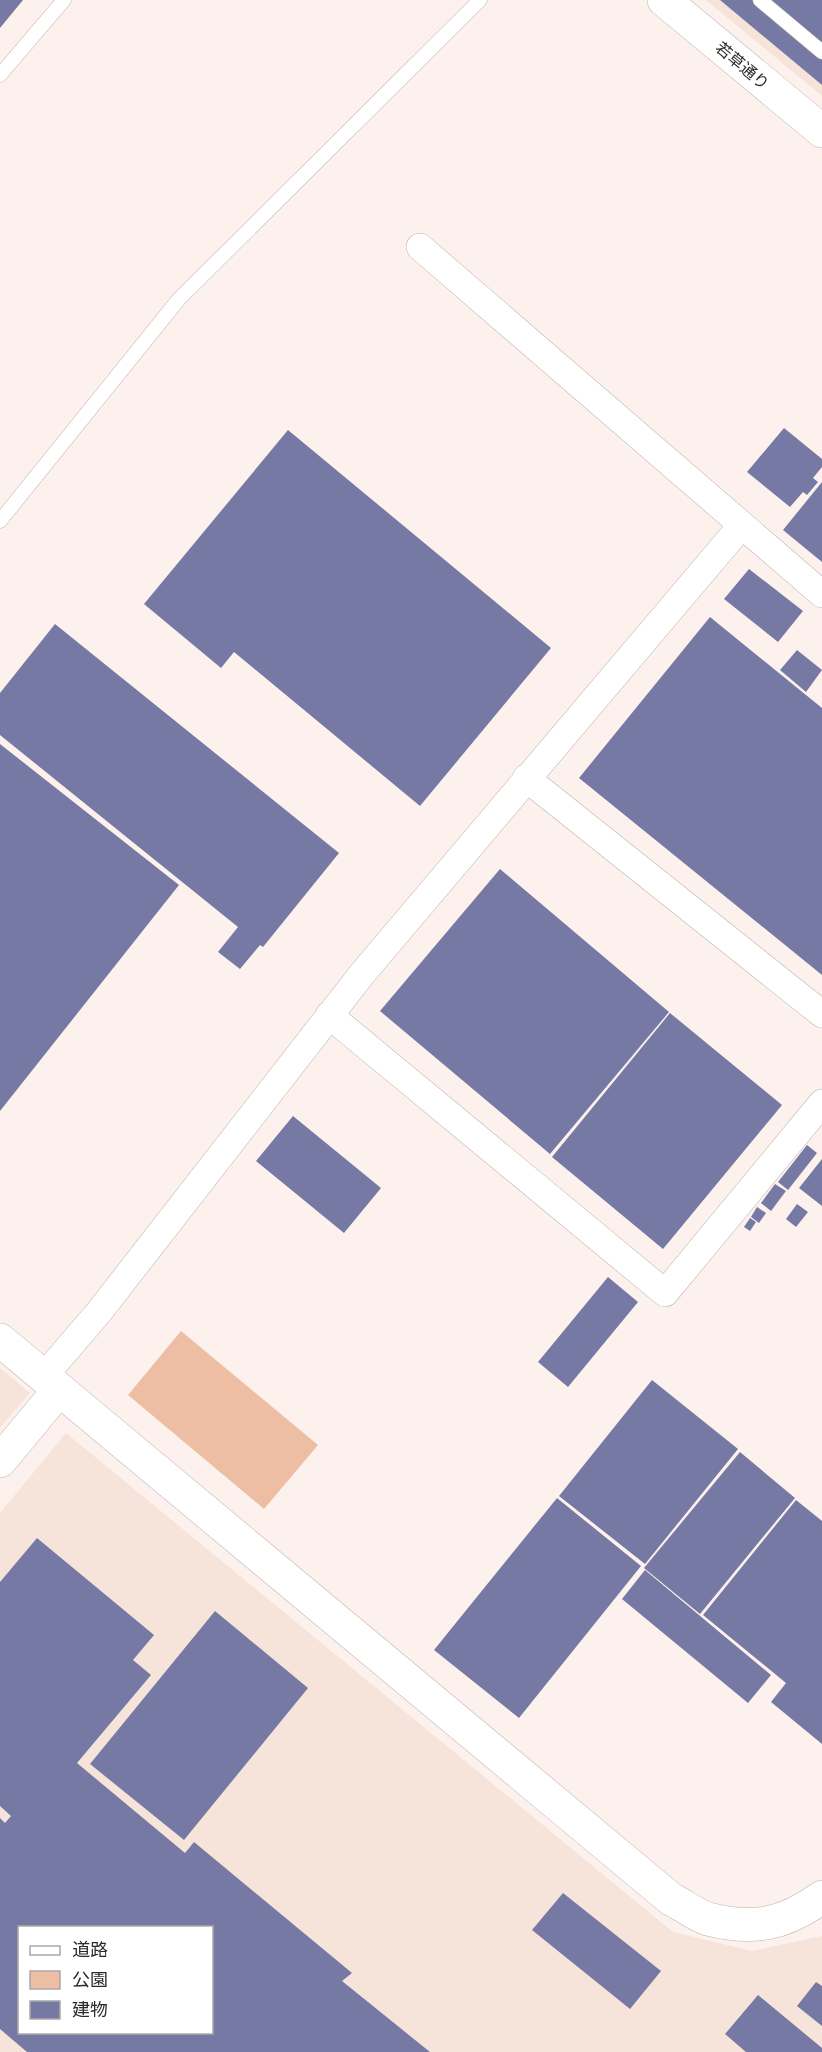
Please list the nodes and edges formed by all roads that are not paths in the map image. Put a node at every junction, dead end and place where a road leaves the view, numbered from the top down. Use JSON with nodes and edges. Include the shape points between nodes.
{"nodes":[{"id":1,"x":63,"y":0,"type":"edge"},
{"id":2,"x":480,"y":0,"type":"edge"},
{"id":3,"x":664,"y":0,"type":"edge"},
{"id":4,"x":760,"y":0,"type":"edge"},
{"id":5,"x":822,"y":52,"type":"edge"},
{"id":6,"x":1,"y":73,"type":"edge"},
{"id":7,"x":822,"y":131,"type":"edge"},
{"id":8,"x":420,"y":247,"type":"dead end"},
{"id":9,"x":0,"y":521,"type":"edge"},
{"id":10,"x":742,"y":525,"type":"junction"},
{"id":11,"x":822,"y":594,"type":"edge"},
{"id":12,"x":526,"y":778,"type":"junction"},
{"id":13,"x":822,"y":1014,"type":"edge"},
{"id":14,"x":329,"y":1015,"type":"junction"},
{"id":15,"x":822,"y":1103,"type":"edge"},
{"id":16,"x":0,"y":1340,"type":"edge"},
{"id":17,"x":51,"y":1383,"type":"junction"},
{"id":18,"x":0,"y":1461,"type":"edge"},
{"id":19,"x":822,"y":1897,"type":"edge"}],
"edges":[{"from":1,"to":6,"type":"lane"},
{"from":2,"to":9,"type":"lane","via":[[179,299]]},
{"from":3,"to":7,"type":"street","name":"若草通り"},
{"from":4,"to":5,"type":"lane"},
{"from":8,"to":10,"type":"street"},
{"from":10,"to":11,"type":"street"},
{"from":10,"to":12,"type":"street"},
{"from":12,"to":13,"type":"street"},
{"from":12,"to":14,"type":"street"},
{"from":14,"to":15,"type":"street","via":[[664,1293]]},
{"from":14,"to":17,"type":"street","via":[[99,1312]]},
{"from":16,"to":17,"type":"street"},
{"from":17,"to":18,"type":"street"},
{"from":17,"to":19,"type":"street","via":[[671,1899],[707,1919],[751,1924],[783,1921]]}]}
